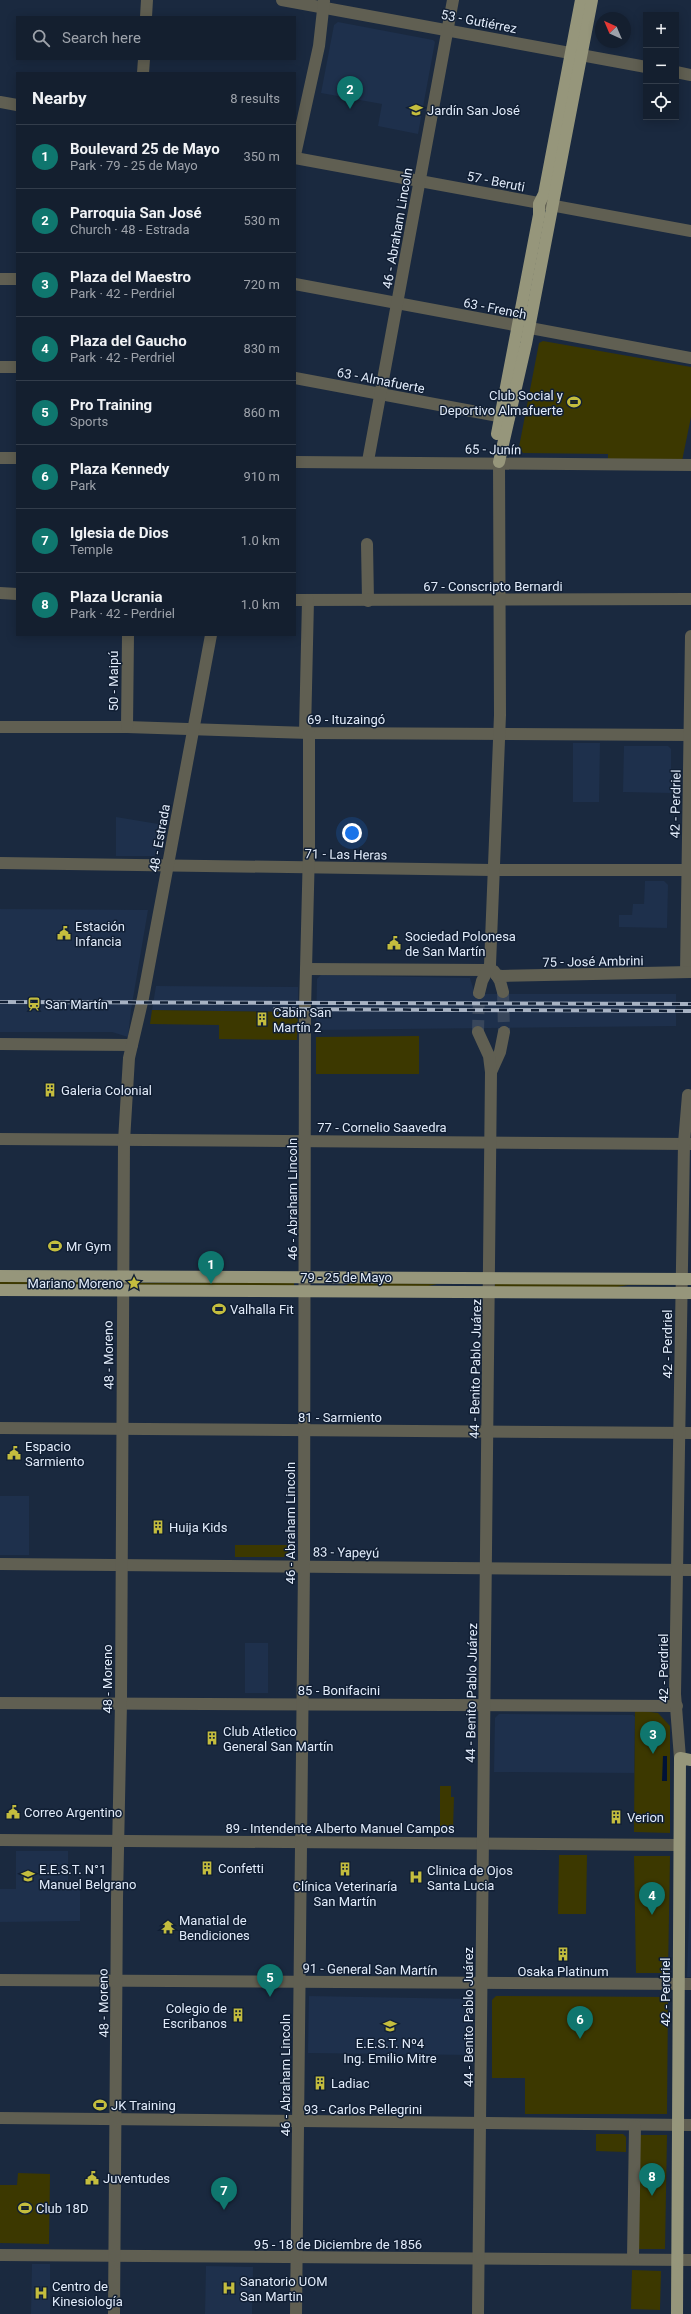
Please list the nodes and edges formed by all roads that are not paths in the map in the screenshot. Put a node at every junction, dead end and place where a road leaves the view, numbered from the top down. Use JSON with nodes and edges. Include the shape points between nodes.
{"nodes":[{"id":1,"x":147,"y":0,"type":"edge"},
{"id":2,"x":282,"y":0,"type":"edge"},
{"id":3,"x":453,"y":0,"type":"edge"},
{"id":4,"x":581,"y":0,"type":"edge"},
{"id":5,"x":592,"y":0,"type":"edge"},
{"id":6,"x":324,"y":4,"type":"edge"},
{"id":7,"x":146,"y":16,"type":"edge"},
{"id":8,"x":448,"y":30,"type":"junction"},
{"id":9,"x":576,"y":54,"type":"junction"},
{"id":10,"x":144,"y":60,"type":"edge"},
{"id":11,"x":643,"y":66,"type":"edge"},
{"id":12,"x":143,"y":72,"type":"edge"},
{"id":13,"x":679,"y":73,"type":"edge"},
{"id":14,"x":691,"y":75,"type":"edge"},
{"id":15,"x":0,"y":102,"type":"edge"},
{"id":16,"x":16,"y":105,"type":"edge"},
{"id":17,"x":296,"y":152,"type":"edge"},
{"id":18,"x":296,"y":157,"type":"edge"},
{"id":19,"x":419,"y":181,"type":"junction"},
{"id":20,"x":539,"y":204,"type":"junction"},
{"id":21,"x":552,"y":206,"type":"junction"},
{"id":22,"x":691,"y":231,"type":"edge"},
{"id":23,"x":0,"y":279,"type":"edge"},
{"id":24,"x":16,"y":279,"type":"edge"},
{"id":25,"x":296,"y":284,"type":"edge"},
{"id":26,"x":397,"y":304,"type":"junction"},
{"id":27,"x":523,"y":328,"type":"junction"},
{"id":28,"x":691,"y":358,"type":"edge"},
{"id":29,"x":0,"y":367,"type":"edge"},
{"id":30,"x":16,"y":367,"type":"edge"},
{"id":31,"x":296,"y":378,"type":"edge"},
{"id":32,"x":380,"y":394,"type":"junction"},
{"id":33,"x":505,"y":417,"type":"junction"},
{"id":34,"x":0,"y":458,"type":"edge"},
{"id":35,"x":16,"y":458,"type":"edge"},
{"id":36,"x":368,"y":461,"type":"junction"},
{"id":37,"x":296,"y":462,"type":"edge"},
{"id":38,"x":499,"y":462,"type":"junction"},
{"id":39,"x":691,"y":465,"type":"edge"},
{"id":40,"x":367,"y":544,"type":"dead end"},
{"id":41,"x":0,"y":593,"type":"edge"},
{"id":42,"x":16,"y":594,"type":"edge"},
{"id":43,"x":691,"y":599,"type":"edge"},
{"id":44,"x":296,"y":600,"type":"edge"},
{"id":45,"x":308,"y":600,"type":"junction"},
{"id":46,"x":368,"y":601,"type":"junction"},
{"id":47,"x":500,"y":601,"type":"junction"},
{"id":48,"x":128,"y":636,"type":"edge"},
{"id":49,"x":211,"y":636,"type":"edge"},
{"id":50,"x":691,"y":636,"type":"edge"},
{"id":51,"x":0,"y":727,"type":"edge"},
{"id":52,"x":127,"y":728,"type":"junction"},
{"id":53,"x":193,"y":730,"type":"junction"},
{"id":54,"x":307,"y":733,"type":"junction"},
{"id":55,"x":499,"y":733,"type":"junction"},
{"id":56,"x":690,"y":735,"type":"edge"},
{"id":57,"x":0,"y":863,"type":"edge"},
{"id":58,"x":168,"y":866,"type":"junction"},
{"id":59,"x":309,"y":868,"type":"junction"},
{"id":60,"x":492,"y":870,"type":"junction"},
{"id":61,"x":689,"y":870,"type":"edge"},
{"id":62,"x":306,"y":969,"type":"junction"},
{"id":63,"x":491,"y":970,"type":"junction"},
{"id":64,"x":688,"y":972,"type":"edge"},
{"id":65,"x":503,"y":992,"type":"tunnel mouth"},
{"id":66,"x":479,"y":993,"type":"tunnel mouth"},
{"id":67,"x":478,"y":1032,"type":"tunnel mouth"},
{"id":68,"x":504,"y":1032,"type":"tunnel mouth"},
{"id":69,"x":0,"y":1044,"type":"edge"},
{"id":70,"x":132,"y":1045,"type":"junction"},
{"id":71,"x":491,"y":1072,"type":"junction"},
{"id":72,"x":688,"y":1095,"type":"dead end"},
{"id":73,"x":0,"y":1139,"type":"edge"},
{"id":74,"x":124,"y":1141,"type":"junction"},
{"id":75,"x":305,"y":1141,"type":"junction"},
{"id":76,"x":490,"y":1141,"type":"junction"},
{"id":77,"x":687,"y":1144,"type":"edge"},
{"id":78,"x":687,"y":1215,"type":"edge"},
{"id":79,"x":0,"y":1276,"type":"edge"},
{"id":80,"x":122,"y":1276,"type":"junction"},
{"id":81,"x":306,"y":1277,"type":"junction"},
{"id":82,"x":490,"y":1278,"type":"junction"},
{"id":83,"x":686,"y":1279,"type":"edge"},
{"id":84,"x":0,"y":1290,"type":"edge"},
{"id":85,"x":122,"y":1290,"type":"junction"},
{"id":86,"x":305,"y":1291,"type":"junction"},
{"id":87,"x":490,"y":1292,"type":"junction"},
{"id":88,"x":686,"y":1292,"type":"edge"},
{"id":89,"x":0,"y":1428,"type":"edge"},
{"id":90,"x":123,"y":1431,"type":"junction"},
{"id":91,"x":304,"y":1431,"type":"junction"},
{"id":92,"x":488,"y":1432,"type":"junction"},
{"id":93,"x":686,"y":1433,"type":"edge"},
{"id":94,"x":0,"y":1564,"type":"edge"},
{"id":95,"x":304,"y":1565,"type":"junction"},
{"id":96,"x":122,"y":1566,"type":"junction"},
{"id":97,"x":486,"y":1568,"type":"junction"},
{"id":98,"x":678,"y":1570,"type":"junction"},
{"id":99,"x":691,"y":1570,"type":"edge"},
{"id":100,"x":0,"y":1703,"type":"edge"},
{"id":101,"x":121,"y":1703,"type":"junction"},
{"id":102,"x":302,"y":1703,"type":"junction"},
{"id":103,"x":485,"y":1705,"type":"junction"},
{"id":104,"x":677,"y":1706,"type":"junction"},
{"id":105,"x":685,"y":1759,"type":"edge"},
{"id":106,"x":0,"y":1840,"type":"edge"},
{"id":107,"x":120,"y":1840,"type":"junction"},
{"id":108,"x":300,"y":1841,"type":"junction"},
{"id":109,"x":483,"y":1843,"type":"junction"},
{"id":110,"x":679,"y":1845,"type":"junction"},
{"id":111,"x":0,"y":1980,"type":"edge"},
{"id":112,"x":116,"y":1981,"type":"junction"},
{"id":113,"x":299,"y":1983,"type":"junction"},
{"id":114,"x":685,"y":1984,"type":"edge"},
{"id":115,"x":481,"y":1985,"type":"junction"},
{"id":116,"x":0,"y":2118,"type":"edge"},
{"id":117,"x":115,"y":2119,"type":"junction"},
{"id":118,"x":299,"y":2123,"type":"junction"},
{"id":119,"x":481,"y":2123,"type":"junction"},
{"id":120,"x":678,"y":2125,"type":"junction"},
{"id":121,"x":691,"y":2125,"type":"edge"},
{"id":122,"x":636,"y":2126,"type":"junction"},
{"id":123,"x":0,"y":2255,"type":"edge"},
{"id":124,"x":115,"y":2256,"type":"junction"},
{"id":125,"x":297,"y":2258,"type":"junction"},
{"id":126,"x":633,"y":2258,"type":"junction"},
{"id":127,"x":479,"y":2259,"type":"junction"},
{"id":128,"x":676,"y":2260,"type":"junction"},
{"id":129,"x":691,"y":2260,"type":"edge"},
{"id":130,"x":114,"y":2314,"type":"edge"},
{"id":131,"x":296,"y":2314,"type":"edge"},
{"id":132,"x":478,"y":2314,"type":"edge"},
{"id":133,"x":677,"y":2314,"type":"edge"}],
"edges":[{"from":1,"to":7,"type":"street"},
{"from":2,"to":6,"type":"street","name":"53 - Gutiérrez"},
{"from":3,"to":8,"type":"street","name":"46 - Abraham Lincoln"},
{"from":4,"to":9,"type":"main road"},
{"from":5,"to":9,"type":"main road"},
{"from":6,"to":8,"type":"street","name":"53 - Gutiérrez"},
{"from":6,"to":17,"type":"street","via":[[319,46]]},
{"from":8,"to":9,"type":"street","name":"53 - Gutiérrez"},
{"from":8,"to":19,"type":"street","name":"46 - Abraham Lincoln"},
{"from":9,"to":11,"type":"street","name":"53 - Gutiérrez"},
{"from":9,"to":20,"type":"main road","via":[[544,194]]},
{"from":9,"to":21,"type":"main road"},
{"from":10,"to":12,"type":"street"},
{"from":13,"to":14,"type":"street"},
{"from":15,"to":16,"type":"street"},
{"from":18,"to":19,"type":"street","name":"57 - Beruti"},
{"from":19,"to":20,"type":"street","name":"57 - Beruti"},
{"from":19,"to":26,"type":"street","name":"46 - Abraham Lincoln"},
{"from":20,"to":21,"type":"street","name":"57 - Beruti"},
{"from":20,"to":27,"type":"main road"},
{"from":21,"to":22,"type":"street","name":"57 - Beruti"},
{"from":21,"to":27,"type":"main road"},
{"from":23,"to":24,"type":"street"},
{"from":25,"to":26,"type":"street","name":"63 - French"},
{"from":26,"to":27,"type":"street","name":"63 - French"},
{"from":26,"to":32,"type":"street","name":"46 - Abraham Lincoln"},
{"from":27,"to":28,"type":"street","name":"63 - French"},
{"from":27,"to":33,"type":"main road"},
{"from":29,"to":30,"type":"street"},
{"from":31,"to":32,"type":"street","name":"63 - Almafuerte"},
{"from":32,"to":33,"type":"street","name":"63 - Almafuerte"},
{"from":32,"to":36,"type":"street","name":"46 - Abraham Lincoln"},
{"from":33,"to":38,"type":"main road","via":[[496,442]]},
{"from":34,"to":35,"type":"street"},
{"from":36,"to":37,"type":"street","name":"65 - Junín"},
{"from":36,"to":38,"type":"street","name":"65 - Junín"},
{"from":38,"to":39,"type":"street","name":"65 - Junín"},
{"from":38,"to":47,"type":"street"},
{"from":40,"to":46,"type":"street"},
{"from":41,"to":42,"type":"street"},
{"from":43,"to":47,"type":"street","name":"67 - Conscripto Bernardi"},
{"from":44,"to":45,"type":"street","name":"67 - Conscripto Bernardi"},
{"from":45,"to":46,"type":"street","name":"67 - Conscripto Bernardi"},
{"from":45,"to":54,"type":"street","name":"46 - Abraham Lincoln"},
{"from":46,"to":47,"type":"street","name":"67 - Conscripto Bernardi"},
{"from":47,"to":55,"type":"street"},
{"from":48,"to":52,"type":"street","name":"50 - Maipú"},
{"from":49,"to":53,"type":"street","name":"48 - Estrada"},
{"from":50,"to":56,"type":"street","name":"42 - Perdriel"},
{"from":51,"to":52,"type":"street","name":"69 - Ituzaingó"},
{"from":52,"to":53,"type":"street","name":"69 - Ituzaingó"},
{"from":53,"to":54,"type":"street","name":"69 - Ituzaingó"},
{"from":53,"to":58,"type":"street","name":"48 - Estrada"},
{"from":54,"to":55,"type":"street","name":"69 - Ituzaingó"},
{"from":54,"to":59,"type":"street","name":"46 - Abraham Lincoln"},
{"from":55,"to":56,"type":"street","name":"69 - Ituzaingó"},
{"from":55,"to":60,"type":"street"},
{"from":56,"to":61,"type":"street","name":"42 - Perdriel"},
{"from":57,"to":58,"type":"street","name":"71 - Las Heras"},
{"from":58,"to":59,"type":"street","name":"71 - Las Heras"},
{"from":58,"to":70,"type":"street","name":"48 - Estrada"},
{"from":59,"to":60,"type":"street","name":"71 - Las Heras"},
{"from":59,"to":62,"type":"street","name":"46 - Abraham Lincoln"},
{"from":60,"to":61,"type":"street","name":"71 - Las Heras"},
{"from":60,"to":63,"type":"street"},
{"from":61,"to":64,"type":"street","name":"42 - Perdriel"},
{"from":62,"to":63,"type":"street","name":"75 - José Ambrini"},
{"from":62,"to":75,"type":"street","name":"46 - Abraham Lincoln"},
{"from":63,"to":64,"type":"street","name":"75 - José Ambrini","via":[[501,976]]},
{"from":63,"to":65,"type":"street"},
{"from":63,"to":66,"type":"street"},
{"from":67,"to":71,"type":"street","name":"44 - Benito Pablo Juárez","via":[[489,1056]]},
{"from":68,"to":71,"type":"street","name":"44 - Benito Pablo Juárez","via":[[500,1052]]},
{"from":69,"to":70,"type":"street"},
{"from":70,"to":74,"type":"street","name":"48 - Moreno"},
{"from":71,"to":76,"type":"street","name":"44 - Benito Pablo Juárez"},
{"from":72,"to":77,"type":"street","name":"42 - Perdriel"},
{"from":73,"to":74,"type":"street","name":"77 - Cornelio Saavedra"},
{"from":74,"to":75,"type":"street","name":"77 - Cornelio Saavedra"},
{"from":74,"to":80,"type":"street","name":"48 - Moreno"},
{"from":75,"to":76,"type":"street","name":"77 - Cornelio Saavedra"},
{"from":75,"to":81,"type":"street","name":"46 - Abraham Lincoln"},
{"from":76,"to":77,"type":"street","name":"77 - Cornelio Saavedra"},
{"from":76,"to":82,"type":"street","name":"44 - Benito Pablo Juárez"},
{"from":77,"to":78,"type":"street","name":"42 - Perdriel"},
{"from":78,"to":83,"type":"street","name":"42 - Perdriel"},
{"from":79,"to":80,"type":"main road","name":"79 - 25 de Mayo"},
{"from":80,"to":81,"type":"main road","name":"79 - 25 de Mayo"},
{"from":80,"to":85,"type":"street","name":"48 - Moreno"},
{"from":81,"to":82,"type":"main road","name":"79 - 25 de Mayo"},
{"from":81,"to":86,"type":"street","name":"46 - Abraham Lincoln"},
{"from":82,"to":83,"type":"main road","name":"79 - 25 de Mayo"},
{"from":82,"to":87,"type":"street","name":"44 - Benito Pablo Juárez"},
{"from":83,"to":88,"type":"street","name":"42 - Perdriel"},
{"from":84,"to":85,"type":"main road","name":"79 - 25 de Mayo"},
{"from":85,"to":86,"type":"main road","name":"79 - 25 de Mayo"},
{"from":85,"to":90,"type":"street","name":"48 - Moreno"},
{"from":86,"to":87,"type":"main road","name":"79 - 25 de Mayo"},
{"from":86,"to":91,"type":"street","name":"46 - Abraham Lincoln"},
{"from":87,"to":88,"type":"main road","name":"79 - 25 de Mayo"},
{"from":87,"to":92,"type":"street","name":"44 - Benito Pablo Juárez"},
{"from":88,"to":93,"type":"street","name":"42 - Perdriel"},
{"from":89,"to":90,"type":"street","name":"81 - Sarmiento"},
{"from":90,"to":91,"type":"street","name":"81 - Sarmiento"},
{"from":90,"to":96,"type":"street","name":"48 - Moreno"},
{"from":91,"to":92,"type":"street","name":"81 - Sarmiento"},
{"from":91,"to":95,"type":"street","name":"46 - Abraham Lincoln"},
{"from":92,"to":93,"type":"street","name":"81 - Sarmiento"},
{"from":92,"to":97,"type":"street","name":"44 - Benito Pablo Juárez"},
{"from":93,"to":98,"type":"street","name":"42 - Perdriel"},
{"from":94,"to":96,"type":"street","name":"83 - Yapeyú"},
{"from":95,"to":96,"type":"street","name":"83 - Yapeyú"},
{"from":95,"to":97,"type":"street","name":"83 - Yapeyú"},
{"from":95,"to":102,"type":"street","name":"46 - Abraham Lincoln"},
{"from":96,"to":101,"type":"street","name":"48 - Moreno"},
{"from":97,"to":98,"type":"street","name":"83 - Yapeyú"},
{"from":97,"to":103,"type":"street","name":"44 - Benito Pablo Juárez"},
{"from":98,"to":99,"type":"street","name":"83 - Yapeyú"},
{"from":98,"to":104,"type":"street","name":"42 - Perdriel","via":[[675,1694]]},
{"from":100,"to":101,"type":"street","name":"85 - Bonifacini"},
{"from":101,"to":102,"type":"street","name":"85 - Bonifacini"},
{"from":101,"to":107,"type":"street","name":"48 - Moreno"},
{"from":102,"to":103,"type":"street","name":"85 - Bonifacini"},
{"from":102,"to":108,"type":"street","name":"46 - Abraham Lincoln"},
{"from":103,"to":104,"type":"street","name":"85 - Bonifacini"},
{"from":103,"to":109,"type":"street","name":"44 - Benito Pablo Juárez"},
{"from":104,"to":105,"type":"street","name":"42 - Perdriel"},
{"from":105,"to":110,"type":"main road","name":"42 - Perdriel"},
{"from":106,"to":107,"type":"street","name":"89 - Intendente Alberto Manuel Campos"},
{"from":107,"to":108,"type":"street","name":"89 - Intendente Alberto Manuel Campos"},
{"from":107,"to":112,"type":"street","name":"48 - Moreno"},
{"from":108,"to":109,"type":"street","name":"89 - Intendente Alberto Manuel Campos"},
{"from":108,"to":113,"type":"street","name":"46 - Abraham Lincoln"},
{"from":109,"to":110,"type":"street","name":"89 - Intendente Alberto Manuel Campos"},
{"from":109,"to":115,"type":"street","name":"44 - Benito Pablo Juárez"},
{"from":110,"to":114,"type":"main road","name":"42 - Perdriel"},
{"from":111,"to":112,"type":"street","name":"91 - General San Martín"},
{"from":112,"to":113,"type":"street","name":"91 - General San Martín"},
{"from":112,"to":117,"type":"street","name":"48 - Moreno"},
{"from":113,"to":115,"type":"street","name":"91 - General San Martín"},
{"from":113,"to":118,"type":"street","name":"46 - Abraham Lincoln"},
{"from":114,"to":115,"type":"street","name":"91 - General San Martín"},
{"from":114,"to":120,"type":"main road","name":"42 - Perdriel"},
{"from":115,"to":119,"type":"street","name":"44 - Benito Pablo Juárez"},
{"from":116,"to":117,"type":"street","name":"93 - Carlos Pellegrini"},
{"from":117,"to":118,"type":"street","name":"93 - Carlos Pellegrini"},
{"from":117,"to":124,"type":"street","name":"48 - Moreno"},
{"from":118,"to":119,"type":"street","name":"93 - Carlos Pellegrini"},
{"from":118,"to":125,"type":"street","name":"46 - Abraham Lincoln"},
{"from":119,"to":122,"type":"street","name":"93 - Carlos Pellegrini"},
{"from":119,"to":127,"type":"street","name":"44 - Benito Pablo Juárez"},
{"from":120,"to":121,"type":"street","name":"93 - Carlos Pellegrini"},
{"from":120,"to":122,"type":"street","name":"93 - Carlos Pellegrini"},
{"from":120,"to":128,"type":"main road","name":"42 - Perdriel"},
{"from":122,"to":126,"type":"street"},
{"from":123,"to":124,"type":"street","name":"95 - 18 de Diciembre de 1856"},
{"from":124,"to":125,"type":"street","name":"95 - 18 de Diciembre de 1856"},
{"from":124,"to":130,"type":"street","name":"48 - Moreno"},
{"from":125,"to":127,"type":"street","name":"95 - 18 de Diciembre de 1856"},
{"from":125,"to":131,"type":"street","name":"46 - Abraham Lincoln"},
{"from":126,"to":127,"type":"street","name":"95 - 18 de Diciembre de 1856"},
{"from":126,"to":128,"type":"street","name":"95 - 18 de Diciembre de 1856"},
{"from":127,"to":132,"type":"street","name":"44 - Benito Pablo Juárez"},
{"from":128,"to":129,"type":"street","name":"95 - 18 de Diciembre de 1856"},
{"from":128,"to":133,"type":"main road","name":"42 - Perdriel"}]}
